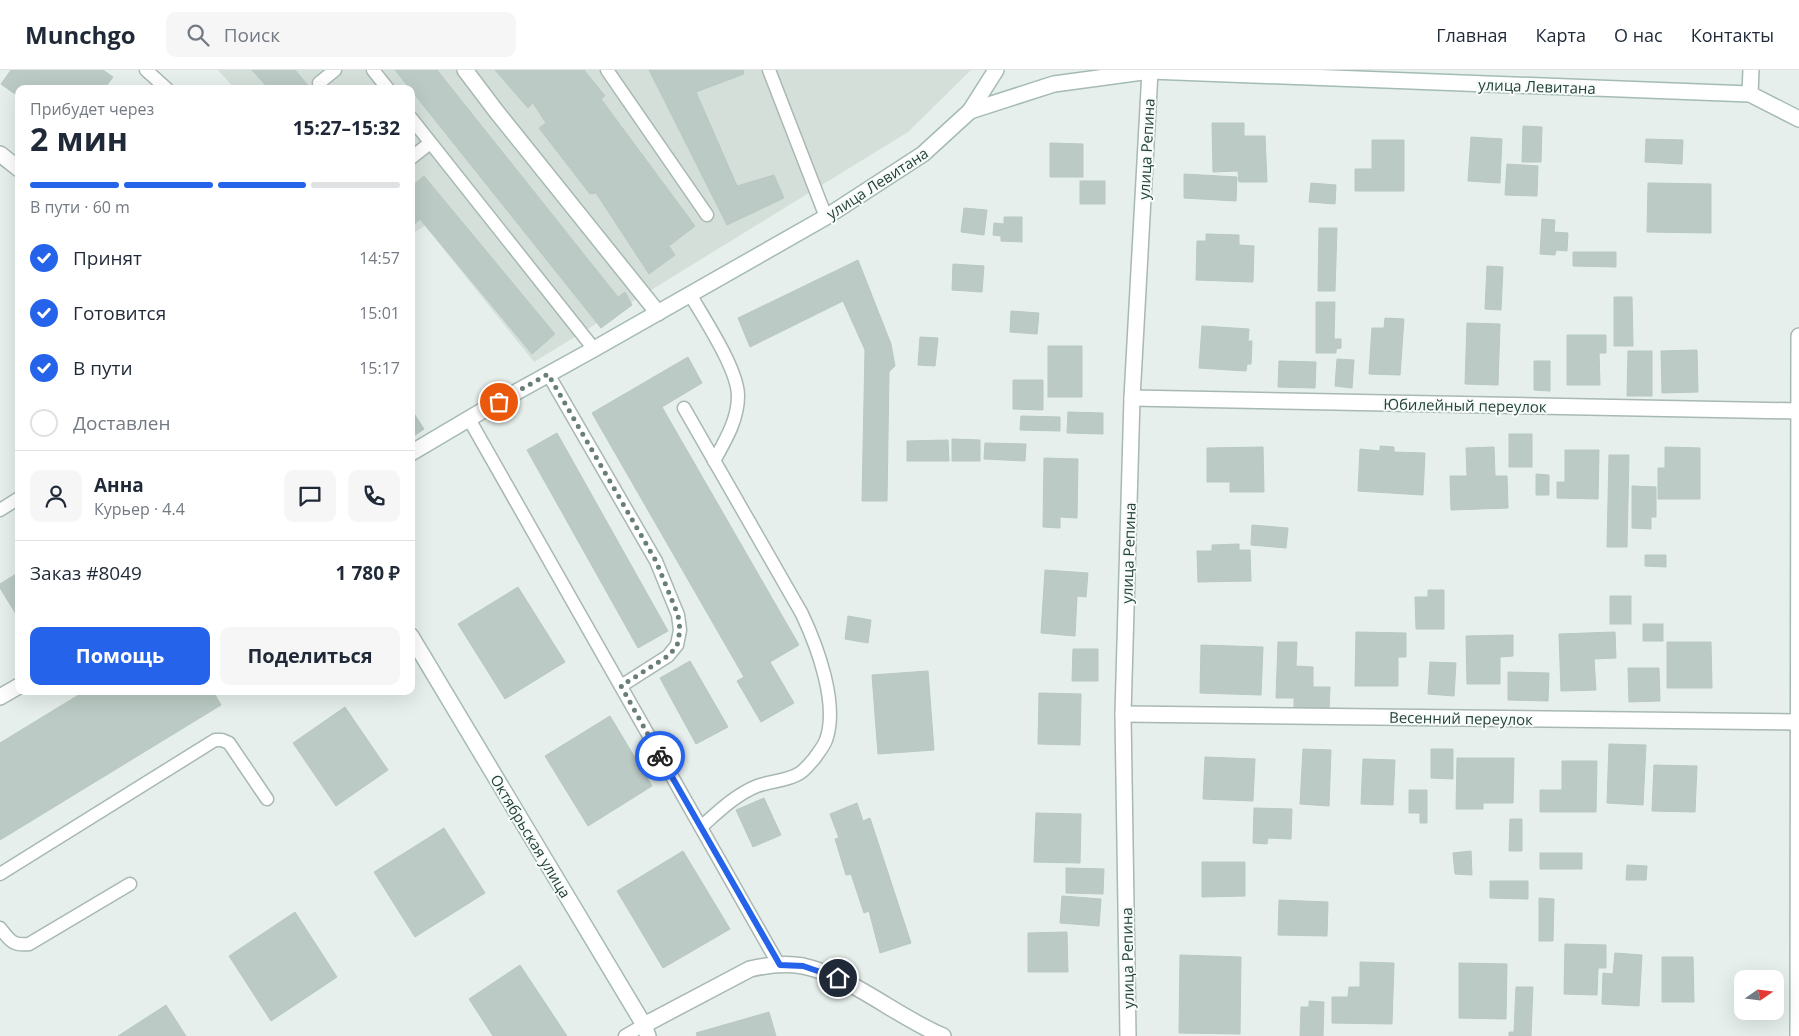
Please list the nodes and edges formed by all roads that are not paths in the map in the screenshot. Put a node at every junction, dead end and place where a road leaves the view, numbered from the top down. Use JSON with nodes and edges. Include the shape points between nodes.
{"nodes":[{"id":1,"x":146,"y":70,"type":"edge"},
{"id":2,"x":335,"y":70,"type":"edge"},
{"id":3,"x":373,"y":70,"type":"edge"},
{"id":4,"x":465,"y":70,"type":"edge"},
{"id":5,"x":607,"y":70,"type":"edge"},
{"id":6,"x":769,"y":70,"type":"edge"},
{"id":7,"x":996,"y":70,"type":"edge"},
{"id":8,"x":1751,"y":70,"type":"edge"},
{"id":9,"x":1150,"y":71,"type":"edge"},
{"id":10,"x":319,"y":83,"type":"dead end"},
{"id":11,"x":163,"y":85,"type":"edge"},
{"id":12,"x":385,"y":85,"type":"edge"},
{"id":13,"x":1750,"y":94,"type":"junction"},
{"id":14,"x":970,"y":111,"type":"junction"},
{"id":15,"x":1799,"y":120,"type":"edge"},
{"id":16,"x":415,"y":123,"type":"edge"},
{"id":17,"x":430,"y":143,"type":"junction"},
{"id":18,"x":0,"y":154,"type":"edge"},
{"id":19,"x":415,"y":155,"type":"edge"},
{"id":20,"x":15,"y":166,"type":"edge"},
{"id":21,"x":707,"y":215,"type":"dead end"},
{"id":22,"x":826,"y":217,"type":"junction"},
{"id":23,"x":690,"y":294,"type":"junction"},
{"id":24,"x":658,"y":313,"type":"junction"},
{"id":25,"x":1799,"y":336,"type":"edge"},
{"id":26,"x":594,"y":349,"type":"junction"},
{"id":27,"x":548,"y":374,"type":"junction"},
{"id":28,"x":1132,"y":398,"type":"junction"},
{"id":29,"x":684,"y":408,"type":"dead end"},
{"id":30,"x":1798,"y":411,"type":"edge"},
{"id":31,"x":469,"y":419,"type":"junction"},
{"id":32,"x":415,"y":451,"type":"edge"},
{"id":33,"x":714,"y":461,"type":"junction"},
{"id":34,"x":15,"y":501,"type":"edge"},
{"id":35,"x":0,"y":510,"type":"edge"},
{"id":36,"x":415,"y":643,"type":"edge"},
{"id":37,"x":621,"y":686,"type":"junction"},
{"id":38,"x":15,"y":688,"type":"edge"},
{"id":39,"x":0,"y":697,"type":"edge"},
{"id":40,"x":1123,"y":714,"type":"junction"},
{"id":41,"x":1798,"y":722,"type":"edge"},
{"id":42,"x":267,"y":799,"type":"dead end"},
{"id":43,"x":701,"y":827,"type":"junction"},
{"id":44,"x":0,"y":874,"type":"edge"},
{"id":45,"x":130,"y":884,"type":"dead end"},
{"id":46,"x":0,"y":928,"type":"edge"},
{"id":47,"x":780,"y":965,"type":"junction"},
{"id":48,"x":646,"y":1031,"type":"edge"},
{"id":49,"x":625,"y":1036,"type":"edge"},
{"id":50,"x":943,"y":1036,"type":"edge"},
{"id":51,"x":1128,"y":1036,"type":"edge"},
{"id":52,"x":1798,"y":1036,"type":"edge"}],
"edges":[{"from":1,"to":11,"type":"lane"},
{"from":2,"to":10,"type":"lane"},
{"from":3,"to":12,"type":"lane"},
{"from":4,"to":24,"type":"street"},
{"from":5,"to":21,"type":"lane"},
{"from":6,"to":22,"type":"lane"},
{"from":7,"to":14,"type":"street"},
{"from":8,"to":13,"type":"street"},
{"from":9,"to":13,"type":"street","name":"улица Левитана"},
{"from":9,"to":14,"type":"street","name":"улица Левитана","via":[[1054,84]]},
{"from":9,"to":28,"type":"street","name":"улица Репина"},
{"from":13,"to":15,"type":"street","name":"улица Левитана"},
{"from":14,"to":22,"type":"street","name":"улица Левитана","via":[[923,154]]},
{"from":16,"to":17,"type":"lane"},
{"from":17,"to":19,"type":"lane"},
{"from":17,"to":26,"type":"lane"},
{"from":18,"to":20,"type":"street"},
{"from":22,"to":23,"type":"street","name":"улица Левитана"},
{"from":23,"to":24,"type":"street","name":"улица Левитана"},
{"from":23,"to":33,"type":"lane","via":[[727,360],[738,395],[734,423]]},
{"from":24,"to":26,"type":"street","name":"улица Левитана"},
{"from":25,"to":30,"type":"street"},
{"from":26,"to":27,"type":"street","name":"улица Левитана"},
{"from":27,"to":31,"type":"street","name":"улица Левитана"},
{"from":27,"to":37,"type":"lane","via":[[656,561],[678,615],[677,646],[668,656]]},
{"from":28,"to":30,"type":"street","name":"Юбилейный переулок"},
{"from":28,"to":40,"type":"street","name":"улица Репина"},
{"from":29,"to":33,"type":"lane"},
{"from":30,"to":41,"type":"street"},
{"from":31,"to":32,"type":"street","name":"улица Левитана"},
{"from":31,"to":37,"type":"lane"},
{"from":33,"to":43,"type":"lane","via":[[802,614],[821,662],[830,708],[826,740],[806,769],[745,792]]},
{"from":34,"to":35,"type":"lane"},
{"from":36,"to":48,"type":"street","name":"Октябрьская улица"},
{"from":37,"to":43,"type":"lane"},
{"from":38,"to":39,"type":"street"},
{"from":40,"to":41,"type":"street","name":"Весенний переулок"},
{"from":40,"to":51,"type":"street","name":"улица Репина"},
{"from":41,"to":52,"type":"street"},
{"from":42,"to":44,"type":"lane","via":[[229,743],[215,740]]},
{"from":43,"to":47,"type":"lane"},
{"from":45,"to":46,"type":"lane","via":[[29,944],[12,942]]},
{"from":47,"to":48,"type":"street","via":[[750,969]]},
{"from":47,"to":50,"type":"street","via":[[803,966],[838,978]]},
{"from":48,"to":49,"type":"lane"}]}
